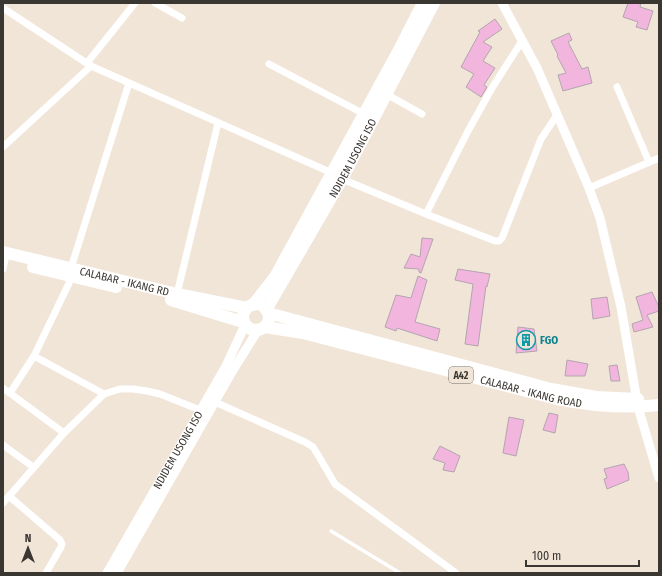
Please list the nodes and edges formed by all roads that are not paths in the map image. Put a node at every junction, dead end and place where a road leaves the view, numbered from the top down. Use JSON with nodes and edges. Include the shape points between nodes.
{"nodes":[{"id":1,"x":135,"y":3,"type":"edge"},
{"id":2,"x":155,"y":3,"type":"edge"},
{"id":3,"x":423,"y":3,"type":"edge"},
{"id":4,"x":434,"y":3,"type":"edge"},
{"id":5,"x":502,"y":3,"type":"edge"},
{"id":6,"x":3,"y":8,"type":"edge"},
{"id":7,"x":182,"y":18,"type":"dead end"},
{"id":8,"x":522,"y":41,"type":"junction"},
{"id":9,"x":89,"y":64,"type":"junction"},
{"id":10,"x":269,"y":64,"type":"dead end"},
{"id":11,"x":129,"y":83,"type":"junction"},
{"id":12,"x":617,"y":87,"type":"dead end"},
{"id":13,"x":386,"y":94,"type":"junction"},
{"id":14,"x":364,"y":114,"type":"junction"},
{"id":15,"x":422,"y":114,"type":"dead end"},
{"id":16,"x":557,"y":115,"type":"junction"},
{"id":17,"x":218,"y":123,"type":"junction"},
{"id":18,"x":3,"y":147,"type":"edge"},
{"id":19,"x":659,"y":158,"type":"edge"},
{"id":20,"x":649,"y":162,"type":"junction"},
{"id":21,"x":337,"y":176,"type":"junction"},
{"id":22,"x":589,"y":188,"type":"junction"},
{"id":23,"x":426,"y":214,"type":"junction"},
{"id":24,"x":4,"y":260,"type":"edge"},
{"id":25,"x":71,"y":272,"type":"junction"},
{"id":26,"x":177,"y":294,"type":"junction"},
{"id":27,"x":250,"y":306,"type":"junction"},
{"id":28,"x":267,"y":311,"type":"junction"},
{"id":29,"x":244,"y":323,"type":"junction"},
{"id":30,"x":261,"y":328,"type":"junction"},
{"id":31,"x":34,"y":356,"type":"junction"},
{"id":32,"x":3,"y":388,"type":"edge"},
{"id":33,"x":10,"y":393,"type":"junction"},
{"id":34,"x":104,"y":394,"type":"junction"},
{"id":35,"x":659,"y":397,"type":"edge"},
{"id":36,"x":215,"y":402,"type":"junction"},
{"id":37,"x":637,"y":403,"type":"junction"},
{"id":38,"x":659,"y":405,"type":"edge"},
{"id":39,"x":200,"y":410,"type":"junction"},
{"id":40,"x":64,"y":434,"type":"junction"},
{"id":41,"x":3,"y":445,"type":"edge"},
{"id":42,"x":33,"y":467,"type":"junction"},
{"id":43,"x":659,"y":478,"type":"edge"},
{"id":44,"x":5,"y":500,"type":"edge"},
{"id":45,"x":331,"y":531,"type":"dead end"},
{"id":46,"x":46,"y":573,"type":"edge"},
{"id":47,"x":107,"y":573,"type":"edge"},
{"id":48,"x":117,"y":573,"type":"edge"},
{"id":49,"x":400,"y":573,"type":"edge"},
{"id":50,"x":456,"y":573,"type":"edge"}],
"edges":[{"from":1,"to":9,"type":"street"},
{"from":2,"to":7,"type":"street"},
{"from":3,"to":14,"type":"main road","name":"NDIDEM USONG ISO"},
{"from":4,"to":13,"type":"main road","name":"NDIDEM USONG ISO"},
{"from":5,"to":8,"type":"street"},
{"from":6,"to":9,"type":"street"},
{"from":8,"to":16,"type":"street"},
{"from":8,"to":23,"type":"street","via":[[468,131]]},
{"from":9,"to":11,"type":"street"},
{"from":9,"to":18,"type":"street"},
{"from":10,"to":14,"type":"street"},
{"from":11,"to":17,"type":"street"},
{"from":11,"to":25,"type":"street"},
{"from":12,"to":20,"type":"street"},
{"from":13,"to":15,"type":"street"},
{"from":13,"to":21,"type":"main road","name":"NDIDEM USONG ISO"},
{"from":14,"to":21,"type":"main road","name":"NDIDEM USONG ISO"},
{"from":16,"to":22,"type":"street"},
{"from":16,"to":23,"type":"street","via":[[536,149],[501,240],[495,241]]},
{"from":17,"to":21,"type":"street"},
{"from":17,"to":26,"type":"street"},
{"from":19,"to":20,"type":"street"},
{"from":20,"to":22,"type":"street"},
{"from":21,"to":23,"type":"street"},
{"from":21,"to":27,"type":"main road","name":"NDIDEM USONG ISO","via":[[275,277]]},
{"from":21,"to":28,"type":"main road","name":"NDIDEM USONG ISO"},
{"from":22,"to":37,"type":"street","via":[[604,231],[621,307]]},
{"from":24,"to":25,"type":"main road","name":"CALABAR - IKANG RD"},
{"from":25,"to":26,"type":"main road","name":"CALABAR - IKANG RD"},
{"from":25,"to":29,"type":"main road","name":"CALABAR - IKANG RD"},
{"from":25,"to":31,"type":"street"},
{"from":26,"to":27,"type":"main road","name":"CALABAR - IKANG RD"},
{"from":27,"to":28,"type":"main road","via":[[260,306]]},
{"from":27,"to":29,"type":"main road","via":[[243,314]]},
{"from":28,"to":30,"type":"main road","via":[[268,320]]},
{"from":28,"to":37,"type":"main road","name":"CALABAR - IKANG ROAD","number":"A42","via":[[551,389]]},
{"from":29,"to":30,"type":"main road","via":[[251,329]]},
{"from":29,"to":39,"type":"street","name":"NDIDEM USONG ISO","via":[[226,366]]},
{"from":30,"to":36,"type":"street","name":"NDIDEM USONG ISO"},
{"from":30,"to":37,"type":"main road","name":"CALABAR - IKANG ROAD","number":"A42","via":[[303,333],[557,399],[616,408]]},
{"from":31,"to":33,"type":"street"},
{"from":31,"to":34,"type":"street"},
{"from":32,"to":33,"type":"street"},
{"from":33,"to":40,"type":"street"},
{"from":34,"to":39,"type":"street","via":[[120,389],[147,391]]},
{"from":34,"to":40,"type":"street"},
{"from":35,"to":37,"type":"main road","name":"CALABAR - IKANG ROAD","number":"A42"},
{"from":36,"to":48,"type":"street","name":"NDIDEM USONG ISO"},
{"from":36,"to":50,"type":"street","via":[[313,447],[335,484]]},
{"from":37,"to":38,"type":"main road","name":"CALABAR - IKANG ROAD","number":"A42"},
{"from":37,"to":43,"type":"street"},
{"from":39,"to":47,"type":"street","name":"NDIDEM USONG ISO"},
{"from":40,"to":42,"type":"street"},
{"from":41,"to":42,"type":"street"},
{"from":42,"to":44,"type":"street"},
{"from":44,"to":46,"type":"street","via":[[60,540],[61,547]]},
{"from":45,"to":49,"type":"lane"}]}
